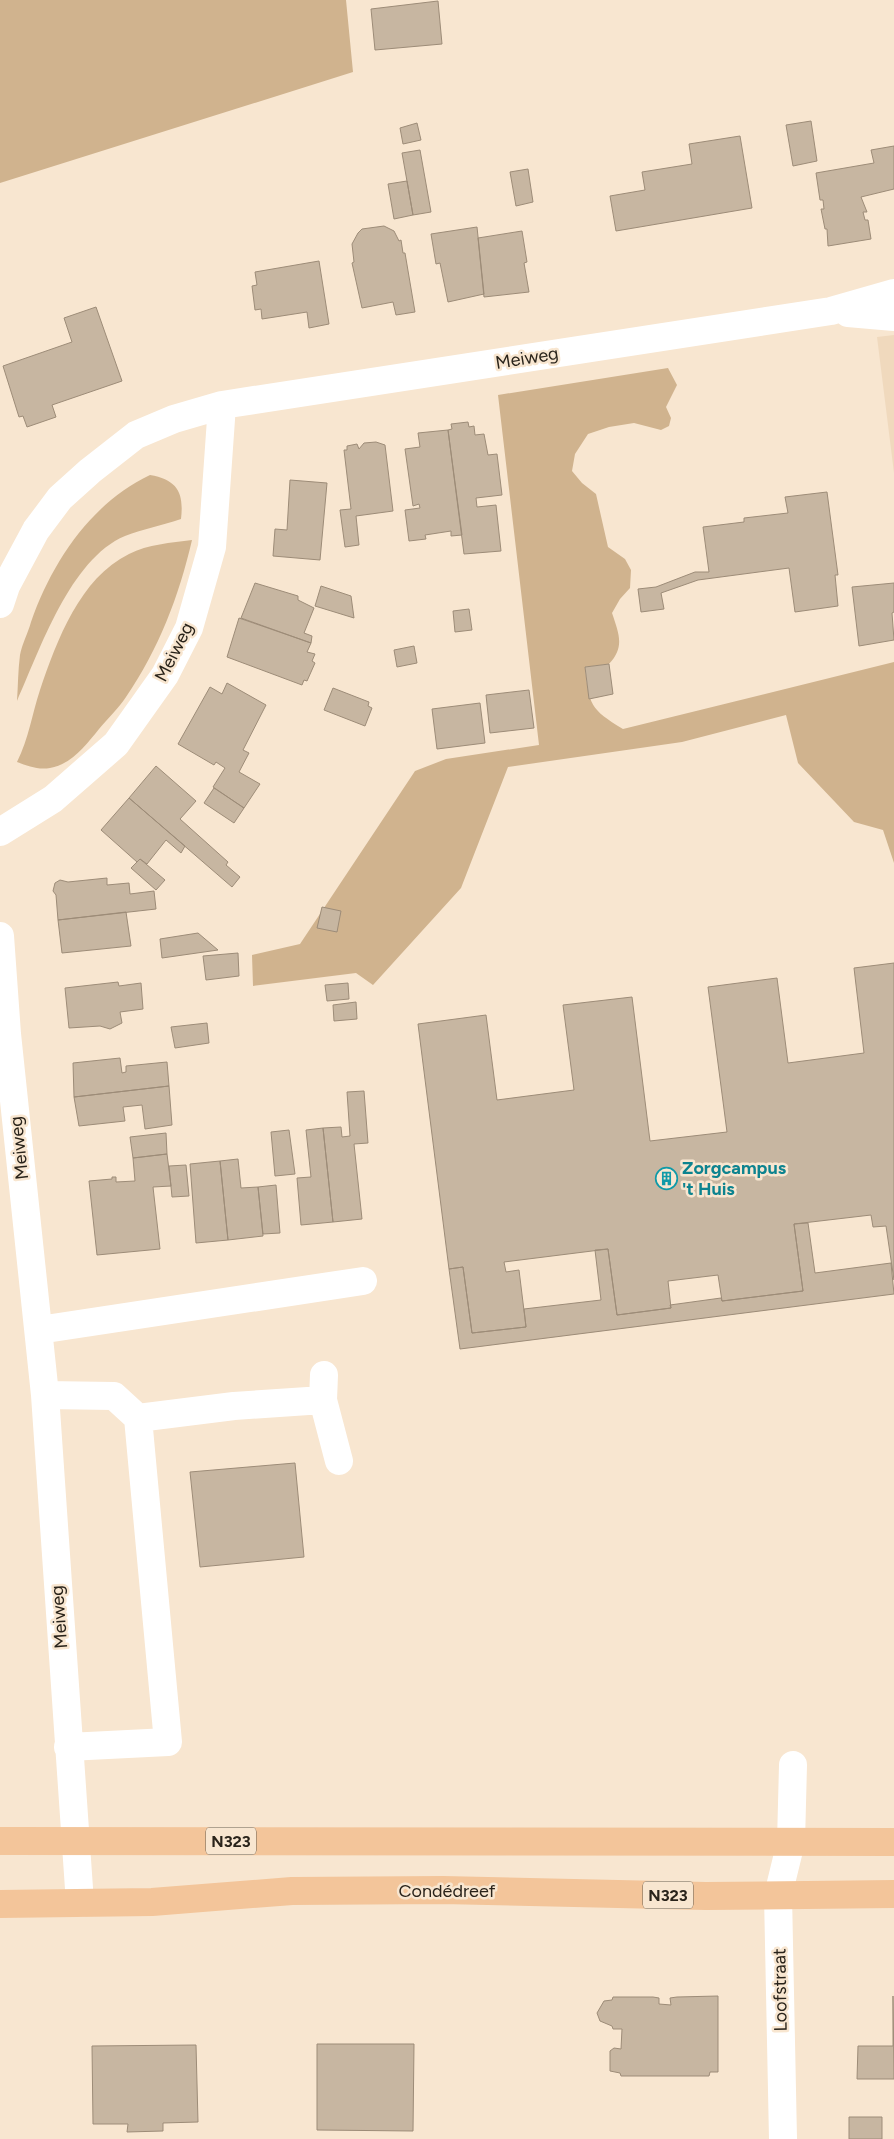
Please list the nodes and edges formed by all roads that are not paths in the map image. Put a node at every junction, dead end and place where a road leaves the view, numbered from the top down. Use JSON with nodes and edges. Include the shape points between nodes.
{"nodes":[{"id":1,"x":894,"y":292,"type":"edge"},
{"id":2,"x":831,"y":311,"type":"junction"},
{"id":3,"x":894,"y":316,"type":"edge"},
{"id":4,"x":222,"y":405,"type":"junction"},
{"id":5,"x":0,"y":604,"type":"edge"},
{"id":6,"x":0,"y":832,"type":"edge"},
{"id":7,"x":0,"y":936,"type":"edge"},
{"id":8,"x":3,"y":1035,"type":"edge"},
{"id":9,"x":363,"y":1281,"type":"dead end"},
{"id":10,"x":39,"y":1330,"type":"junction"},
{"id":11,"x":45,"y":1395,"type":"junction"},
{"id":12,"x":138,"y":1418,"type":"junction"},
{"id":13,"x":339,"y":1462,"type":"dead end"},
{"id":14,"x":68,"y":1747,"type":"junction"},
{"id":15,"x":793,"y":1765,"type":"dead end"},
{"id":16,"x":0,"y":1841,"type":"edge"},
{"id":17,"x":74,"y":1841,"type":"junction"},
{"id":18,"x":791,"y":1842,"type":"junction"},
{"id":19,"x":894,"y":1842,"type":"edge"},
{"id":20,"x":894,"y":1894,"type":"edge"},
{"id":21,"x":778,"y":1895,"type":"junction"},
{"id":22,"x":0,"y":1904,"type":"edge"},
{"id":23,"x":80,"y":1904,"type":"junction"},
{"id":24,"x":783,"y":2139,"type":"edge"}],
"edges":[{"from":1,"to":2,"type":"street","name":"Meiweg"},
{"from":2,"to":3,"type":"street","name":"Meiweg"},
{"from":2,"to":4,"type":"street","name":"Meiweg"},
{"from":4,"to":5,"type":"street","name":"Meiweg","via":[[174,419],[136,435],[90,471],[60,498],[36,530]]},
{"from":4,"to":6,"type":"street","name":"Meiweg","via":[[212,547],[189,628],[169,667],[116,744],[53,799]]},
{"from":7,"to":8,"type":"street","name":"Meiweg"},
{"from":8,"to":10,"type":"street","name":"Meiweg"},
{"from":9,"to":10,"type":"street"},
{"from":10,"to":11,"type":"street","name":"Meiweg"},
{"from":11,"to":12,"type":"street","via":[[114,1396]]},
{"from":11,"to":14,"type":"street","name":"Meiweg"},
{"from":12,"to":13,"type":"street","via":[[234,1406],[324,1387]]},
{"from":12,"to":14,"type":"street","via":[[168,1742]]},
{"from":14,"to":17,"type":"street","name":"Meiweg"},
{"from":15,"to":18,"type":"street","name":"Loofstraat"},
{"from":16,"to":17,"type":"main road","number":"N323"},
{"from":17,"to":18,"type":"main road","number":"N323"},
{"from":17,"to":23,"type":"street","name":"Meiweg"},
{"from":18,"to":19,"type":"main road","number":"N323"},
{"from":18,"to":21,"type":"street","name":"Loofstraat"},
{"from":20,"to":21,"type":"main road","name":"Condédreef","number":"N323"},
{"from":21,"to":23,"type":"main road","name":"Condédreef","number":"N323","via":[[292,1891]]},
{"from":21,"to":24,"type":"street","name":"Loofstraat"},
{"from":22,"to":23,"type":"main road","name":"Condédreef","number":"N323"}]}
